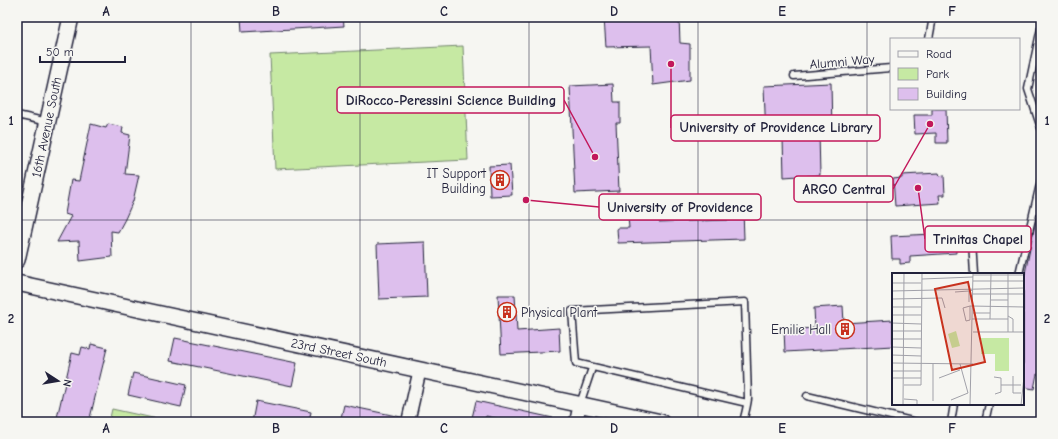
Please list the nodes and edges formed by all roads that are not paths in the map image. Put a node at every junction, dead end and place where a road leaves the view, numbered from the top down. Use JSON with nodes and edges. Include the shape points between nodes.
{"nodes":[{"id":1,"x":71,"y":17,"type":"edge"},
{"id":2,"x":933,"y":17,"type":"edge"},
{"id":3,"x":1041,"y":28,"type":"edge"},
{"id":4,"x":929,"y":38,"type":"edge"},
{"id":5,"x":890,"y":68,"type":"edge"},
{"id":6,"x":794,"y":76,"type":"dead end"},
{"id":7,"x":17,"y":115,"type":"edge"},
{"id":8,"x":48,"y":122,"type":"junction"},
{"id":9,"x":1041,"y":128,"type":"edge"},
{"id":10,"x":1041,"y":180,"type":"edge"},
{"id":11,"x":972,"y":242,"type":"dead end"},
{"id":12,"x":17,"y":260,"type":"edge"},
{"id":13,"x":974,"y":273,"type":"edge"},
{"id":14,"x":1019,"y":273,"type":"edge"},
{"id":15,"x":17,"y":283,"type":"edge"},
{"id":16,"x":592,"y":368,"type":"junction"},
{"id":17,"x":420,"y":369,"type":"junction"},
{"id":18,"x":806,"y":396,"type":"dead end"},
{"id":19,"x":747,"y":403,"type":"junction"},
{"id":20,"x":580,"y":404,"type":"junction"},
{"id":21,"x":954,"y":405,"type":"edge"},
{"id":22,"x":989,"y":405,"type":"edge"},
{"id":23,"x":408,"y":422,"type":"edge"},
{"id":24,"x":576,"y":422,"type":"edge"},
{"id":25,"x":659,"y":422,"type":"edge"},
{"id":26,"x":743,"y":422,"type":"edge"},
{"id":27,"x":916,"y":422,"type":"edge"},
{"id":28,"x":951,"y":422,"type":"edge"},
{"id":29,"x":985,"y":422,"type":"edge"}],
"edges":[{"from":1,"to":8,"type":"street","name":"16th Avenue South"},
{"from":2,"to":4,"type":"lane"},
{"from":3,"to":9,"type":"lane","via":[[1028,89]]},
{"from":5,"to":6,"type":"lane","name":"Alumni Way"},
{"from":7,"to":8,"type":"lane"},
{"from":8,"to":12,"type":"street","name":"16th Avenue South"},
{"from":10,"to":14,"type":"lane"},
{"from":11,"to":13,"type":"lane"},
{"from":15,"to":17,"type":"street","name":"23rd Street South"},
{"from":16,"to":19,"type":"lane"},
{"from":16,"to":19,"type":"lane","via":[[576,363],[572,311],[745,302]]},
{"from":16,"to":20,"type":"lane"},
{"from":17,"to":20,"type":"street","name":"23rd Street South"},
{"from":17,"to":23,"type":"street"},
{"from":18,"to":27,"type":"lane"},
{"from":19,"to":26,"type":"lane"},
{"from":20,"to":24,"type":"street"},
{"from":20,"to":25,"type":"street","name":"23rd Street South"},
{"from":21,"to":28,"type":"lane"},
{"from":22,"to":29,"type":"lane"}]}
